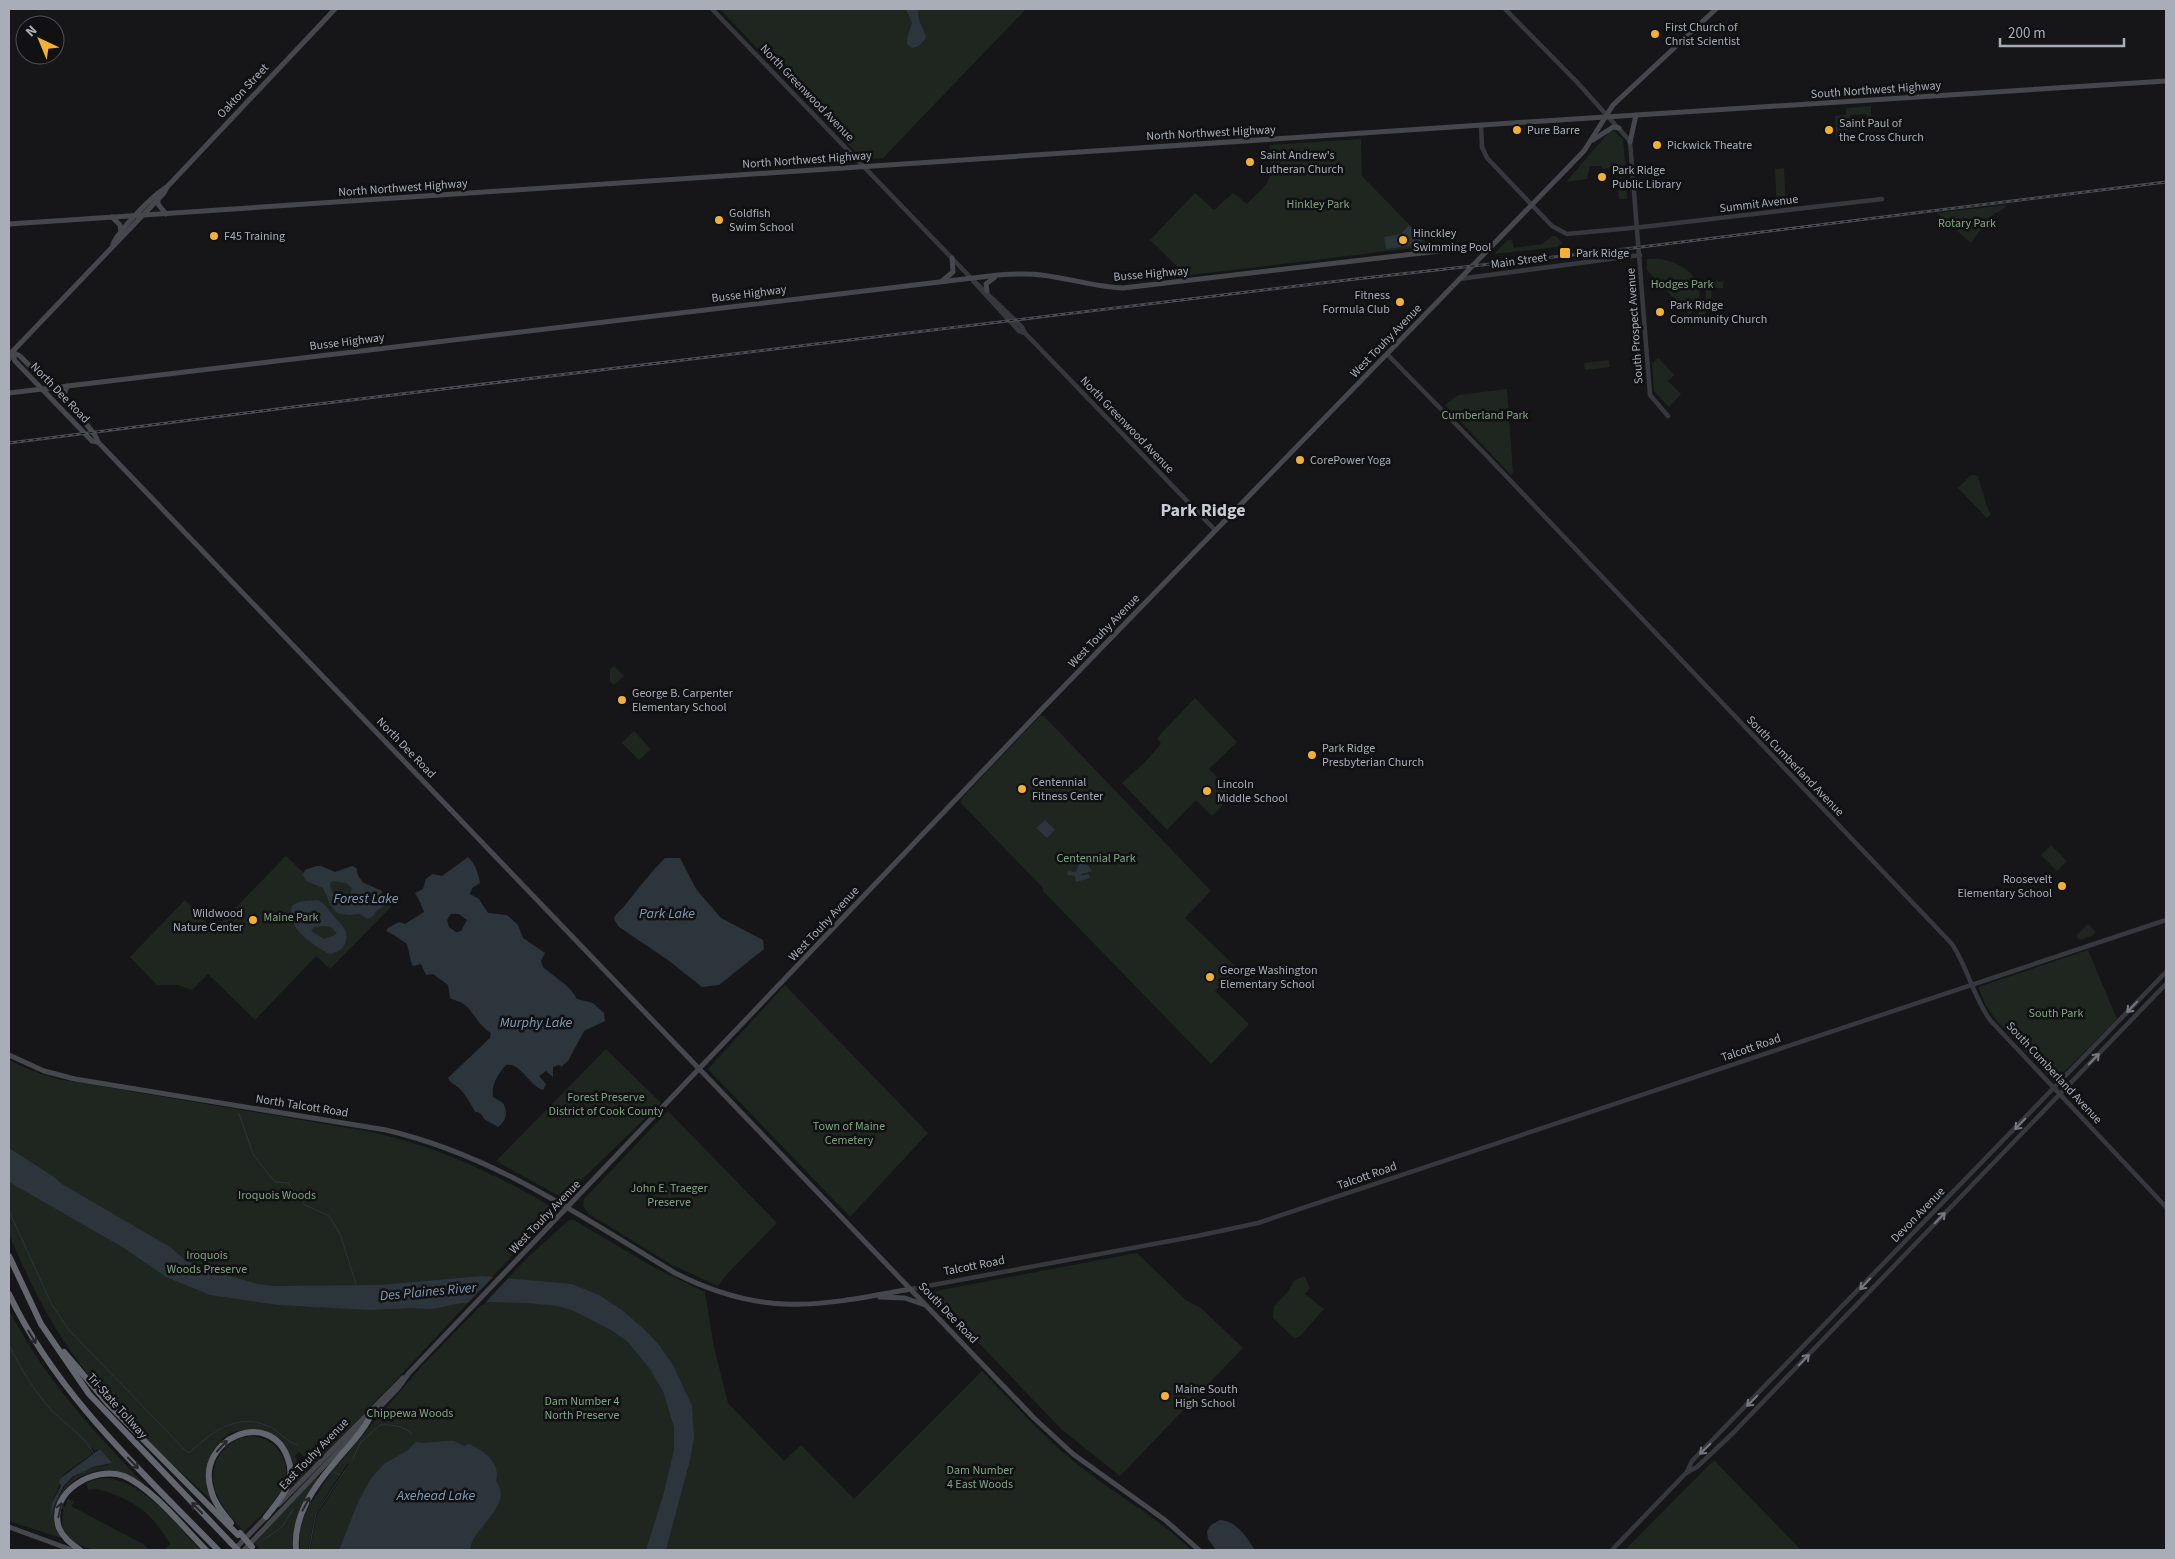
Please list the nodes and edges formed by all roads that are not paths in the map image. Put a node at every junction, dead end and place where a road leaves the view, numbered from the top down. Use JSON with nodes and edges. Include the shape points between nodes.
{"nodes":[{"id":1,"x":334,"y":9,"type":"edge"},
{"id":2,"x":712,"y":9,"type":"edge"},
{"id":3,"x":1505,"y":9,"type":"edge"},
{"id":4,"x":1716,"y":9,"type":"edge"},
{"id":5,"x":2166,"y":81,"type":"edge"},
{"id":6,"x":1636,"y":115,"type":"junction"},
{"id":7,"x":1607,"y":116,"type":"junction"},
{"id":8,"x":1481,"y":125,"type":"junction"},
{"id":9,"x":1619,"y":128,"type":"junction"},
{"id":10,"x":1590,"y":142,"type":"junction"},
{"id":11,"x":1630,"y":142,"type":"junction"},
{"id":12,"x":864,"y":166,"type":"junction"},
{"id":13,"x":167,"y":187,"type":"junction"},
{"id":14,"x":158,"y":199,"type":"junction"},
{"id":15,"x":1882,"y":200,"type":"dead end"},
{"id":16,"x":1531,"y":205,"type":"junction"},
{"id":17,"x":166,"y":214,"type":"junction"},
{"id":18,"x":136,"y":215,"type":"junction"},
{"id":19,"x":143,"y":215,"type":"junction"},
{"id":20,"x":112,"y":217,"type":"junction"},
{"id":21,"x":9,"y":224,"type":"edge"},
{"id":22,"x":1637,"y":228,"type":"junction"},
{"id":23,"x":121,"y":232,"type":"junction"},
{"id":24,"x":113,"y":245,"type":"junction"},
{"id":25,"x":1491,"y":245,"type":"junction"},
{"id":26,"x":1640,"y":255,"type":"junction"},
{"id":27,"x":952,"y":258,"type":"junction"},
{"id":28,"x":998,"y":275,"type":"junction"},
{"id":29,"x":972,"y":278,"type":"junction"},
{"id":30,"x":1460,"y":279,"type":"junction"},
{"id":31,"x":942,"y":282,"type":"junction"},
{"id":32,"x":987,"y":291,"type":"junction"},
{"id":33,"x":1025,"y":332,"type":"junction"},
{"id":34,"x":10,"y":351,"type":"edge"},
{"id":35,"x":1387,"y":354,"type":"junction"},
{"id":36,"x":9,"y":359,"type":"edge"},
{"id":37,"x":67,"y":386,"type":"junction"},
{"id":38,"x":51,"y":389,"type":"junction"},
{"id":39,"x":43,"y":390,"type":"junction"},
{"id":40,"x":9,"y":393,"type":"edge"},
{"id":41,"x":66,"y":404,"type":"junction"},
{"id":42,"x":1668,"y":416,"type":"dead end"},
{"id":43,"x":98,"y":442,"type":"junction"},
{"id":44,"x":1215,"y":530,"type":"junction"},
{"id":45,"x":2166,"y":920,"type":"edge"},
{"id":46,"x":2166,"y":972,"type":"edge"},
{"id":47,"x":1973,"y":984,"type":"junction"},
{"id":48,"x":2166,"y":984,"type":"edge"},
{"id":49,"x":9,"y":1055,"type":"edge"},
{"id":50,"x":701,"y":1068,"type":"junction"},
{"id":51,"x":2054,"y":1088,"type":"junction"},
{"id":52,"x":2060,"y":1095,"type":"junction"},
{"id":53,"x":2166,"y":1207,"type":"edge"},
{"id":54,"x":568,"y":1208,"type":"junction"},
{"id":55,"x":9,"y":1256,"type":"edge"},
{"id":56,"x":507,"y":1271,"type":"joint"},
{"id":57,"x":911,"y":1289,"type":"junction"},
{"id":58,"x":9,"y":1294,"type":"edge"},
{"id":59,"x":874,"y":1296,"type":"junction"},
{"id":60,"x":930,"y":1308,"type":"junction"},
{"id":61,"x":51,"y":1339,"type":"junction"},
{"id":62,"x":409,"y":1373,"type":"junction"},
{"id":63,"x":369,"y":1419,"type":"junction"},
{"id":64,"x":1686,"y":1473,"type":"junction"},
{"id":65,"x":266,"y":1517,"type":"junction"},
{"id":66,"x":9,"y":1527,"type":"edge"},
{"id":67,"x":239,"y":1534,"type":"junction"},
{"id":68,"x":251,"y":1549,"type":"edge"},
{"id":69,"x":72,"y":1550,"type":"edge"},
{"id":70,"x":80,"y":1550,"type":"edge"},
{"id":71,"x":206,"y":1550,"type":"edge"},
{"id":72,"x":218,"y":1550,"type":"edge"},
{"id":73,"x":236,"y":1550,"type":"edge"},
{"id":74,"x":296,"y":1550,"type":"edge"},
{"id":75,"x":1199,"y":1550,"type":"edge"},
{"id":76,"x":1612,"y":1550,"type":"edge"}],
"edges":[{"from":1,"to":13,"type":"main road","name":"Oakton Street"},
{"from":2,"to":12,"type":"street","name":"North Greenwood Avenue"},
{"from":3,"to":7,"type":"street"},
{"from":4,"to":7,"type":"main road","name":"West Touhy Avenue","via":[[1624,94]]},
{"from":5,"to":6,"type":"main road","name":"South Northwest Highway"},
{"from":6,"to":7,"type":"main road","name":"South Northwest Highway"},
{"from":6,"to":11,"type":"main road"},
{"from":7,"to":8,"type":"main road","name":"North Northwest Highway"},
{"from":7,"to":9,"type":"street"},
{"from":7,"to":10,"type":"main road","name":"West Touhy Avenue"},
{"from":8,"to":12,"type":"main road","name":"North Northwest Highway"},
{"from":8,"to":16,"type":"street","name":"Summit Avenue","via":[[1482,147],[1487,158]]},
{"from":9,"to":10,"type":"main road","via":[[1613,127]]},
{"from":9,"to":11,"type":"street"},
{"from":10,"to":16,"type":"main road","name":"West Touhy Avenue"},
{"from":11,"to":22,"type":"street","name":"South Prospect Avenue"},
{"from":12,"to":17,"type":"main road","name":"North Northwest Highway"},
{"from":12,"to":27,"type":"street","name":"North Greenwood Avenue"},
{"from":13,"to":14,"type":"main road","name":"Oakton Street"},
{"from":13,"to":18,"type":"main road","name":"Oakton Street"},
{"from":14,"to":17,"type":"main road"},
{"from":14,"to":19,"type":"main road","name":"Oakton Street"},
{"from":15,"to":22,"type":"street","name":"Summit Avenue"},
{"from":16,"to":22,"type":"street","name":"Summit Avenue","via":[[1554,228],[1567,234]]},
{"from":16,"to":25,"type":"main road","name":"West Touhy Avenue"},
{"from":17,"to":19,"type":"main road","name":"North Northwest Highway"},
{"from":18,"to":19,"type":"main road","name":"North Northwest Highway"},
{"from":18,"to":20,"type":"main road","name":"North Northwest Highway"},
{"from":18,"to":23,"type":"main road","name":"Oakton Street"},
{"from":19,"to":24,"type":"main road","name":"Oakton Street"},
{"from":20,"to":21,"type":"main road","name":"North Northwest Highway"},
{"from":20,"to":23,"type":"main road","via":[[120,224]]},
{"from":22,"to":26,"type":"street","name":"South Prospect Avenue"},
{"from":23,"to":24,"type":"main road","name":"Oakton Street"},
{"from":24,"to":34,"type":"main road","name":"Oakton Street"},
{"from":25,"to":28,"type":"main road","name":"Busse Highway","via":[[1123,288],[1043,275]]},
{"from":25,"to":30,"type":"main road","name":"West Touhy Avenue"},
{"from":26,"to":30,"type":"street","name":"Main Street"},
{"from":26,"to":42,"type":"street","name":"South Prospect Avenue","via":[[1650,395]]},
{"from":27,"to":29,"type":"street","name":"North Greenwood Avenue"},
{"from":27,"to":31,"type":"main road","via":[[954,272]]},
{"from":28,"to":29,"type":"main road","name":"Busse Highway"},
{"from":28,"to":32,"type":"main road","via":[[987,282]]},
{"from":29,"to":31,"type":"main road","name":"Busse Highway"},
{"from":29,"to":32,"type":"street","name":"North Greenwood Avenue"},
{"from":29,"to":33,"type":"street","name":"North Greenwood Avenue","via":[[1019,330]]},
{"from":30,"to":35,"type":"main road","name":"West Touhy Avenue"},
{"from":31,"to":37,"type":"main road","name":"Busse Highway"},
{"from":32,"to":33,"type":"street","name":"North Greenwood Avenue"},
{"from":33,"to":44,"type":"street","name":"North Greenwood Avenue"},
{"from":34,"to":36,"type":"main road","name":"Oakton Street"},
{"from":34,"to":38,"type":"main road","name":"North Dee Road","via":[[20,356]]},
{"from":34,"to":39,"type":"main road","name":"North Dee Road","via":[[15,361]]},
{"from":35,"to":44,"type":"main road","name":"West Touhy Avenue"},
{"from":35,"to":47,"type":"street","name":"South Cumberland Avenue","via":[[1952,944]]},
{"from":37,"to":38,"type":"main road","name":"Busse Highway"},
{"from":37,"to":41,"type":"main road"},
{"from":38,"to":39,"type":"main road","name":"Busse Highway"},
{"from":38,"to":41,"type":"main road","name":"North Dee Road"},
{"from":39,"to":40,"type":"main road","name":"Busse Highway"},
{"from":39,"to":43,"type":"main road","name":"North Dee Road","via":[[92,440]]},
{"from":41,"to":43,"type":"main road","name":"North Dee Road","via":[[97,436]]},
{"from":43,"to":50,"type":"main road","name":"North Dee Road"},
{"from":44,"to":50,"type":"main road","name":"West Touhy Avenue"},
{"from":45,"to":47,"type":"street","name":"Talcott Road"},
{"from":46,"to":51,"type":"street","name":"Devon Avenue","one_way":true},
{"from":47,"to":51,"type":"street","name":"South Cumberland Avenue","via":[[1990,1020]]},
{"from":47,"to":57,"type":"street","name":"Talcott Road","via":[[1258,1223]]},
{"from":52,"to":48,"type":"street","name":"Devon Avenue","one_way":true},
{"from":49,"to":54,"type":"main road","name":"North Talcott Road","via":[[44,1071],[75,1079],[394,1132],[490,1165]]},
{"from":50,"to":54,"type":"main road","name":"West Touhy Avenue"},
{"from":50,"to":57,"type":"main road","name":"South Dee Road"},
{"from":51,"to":52,"type":"street","name":"South Cumberland Avenue"},
{"from":51,"to":64,"type":"street","name":"Devon Avenue","one_way":true,"via":[[1692,1461]]},
{"from":52,"to":53,"type":"street","name":"South Cumberland Avenue"},
{"from":64,"to":52,"type":"street","name":"Devon Avenue","one_way":true,"via":[[1698,1467],[1733,1433]]},
{"from":54,"to":56,"type":"main road","name":"West Touhy Avenue"},
{"from":54,"to":59,"type":"main road","name":"Talcott Road","via":[[675,1273],[736,1297],[766,1304],[791,1305]]},
{"from":55,"to":61,"type":"highway","name":"Tri-State Tollway"},
{"from":56,"to":62,"type":"main road","name":"East Touhy Avenue"},
{"from":57,"to":59,"type":"main road","name":"Talcott Road"},
{"from":57,"to":60,"type":"main road","name":"South Dee Road"},
{"from":58,"to":72,"type":"highway","one_way":true,"via":[[40,1352],[73,1397]]},
{"from":59,"to":60,"type":"main road","via":[[904,1298]]},
{"from":60,"to":75,"type":"main road","name":"South Dee Road","via":[[1051,1435],[1092,1469],[1165,1520]]},
{"from":61,"to":67,"type":"highway","via":[[109,1405]]},
{"from":73,"to":61,"type":"highway","name":"Tri-State Tollway","one_way":true,"bridge":true,"via":[[89,1394]]},
{"from":62,"to":63,"type":"main road","name":"East Touhy Avenue"},
{"from":62,"to":65,"type":"main road","name":"East Touhy Avenue"},
{"from":63,"to":68,"type":"main road","name":"East Touhy Avenue"},
{"from":74,"to":63,"type":"highway","one_way":true,"via":[[296,1532],[317,1485],[363,1431]]},
{"from":64,"to":76,"type":"street","name":"Devon Avenue"},
{"from":67,"to":65,"type":"highway","one_way":true,"via":[[213,1497],[209,1480],[217,1452],[224,1442],[237,1435],[253,1433],[268,1436],[280,1445],[287,1457],[289,1483]]},
{"from":65,"to":73,"type":"main road","name":"East Touhy Avenue"},
{"from":66,"to":69,"type":"main road"},
{"from":67,"to":68,"type":"highway","bridge":true},
{"from":70,"to":71,"type":"highway","one_way":true,"via":[[60,1528],[61,1503],[78,1482],[108,1474],[136,1483]]}]}
